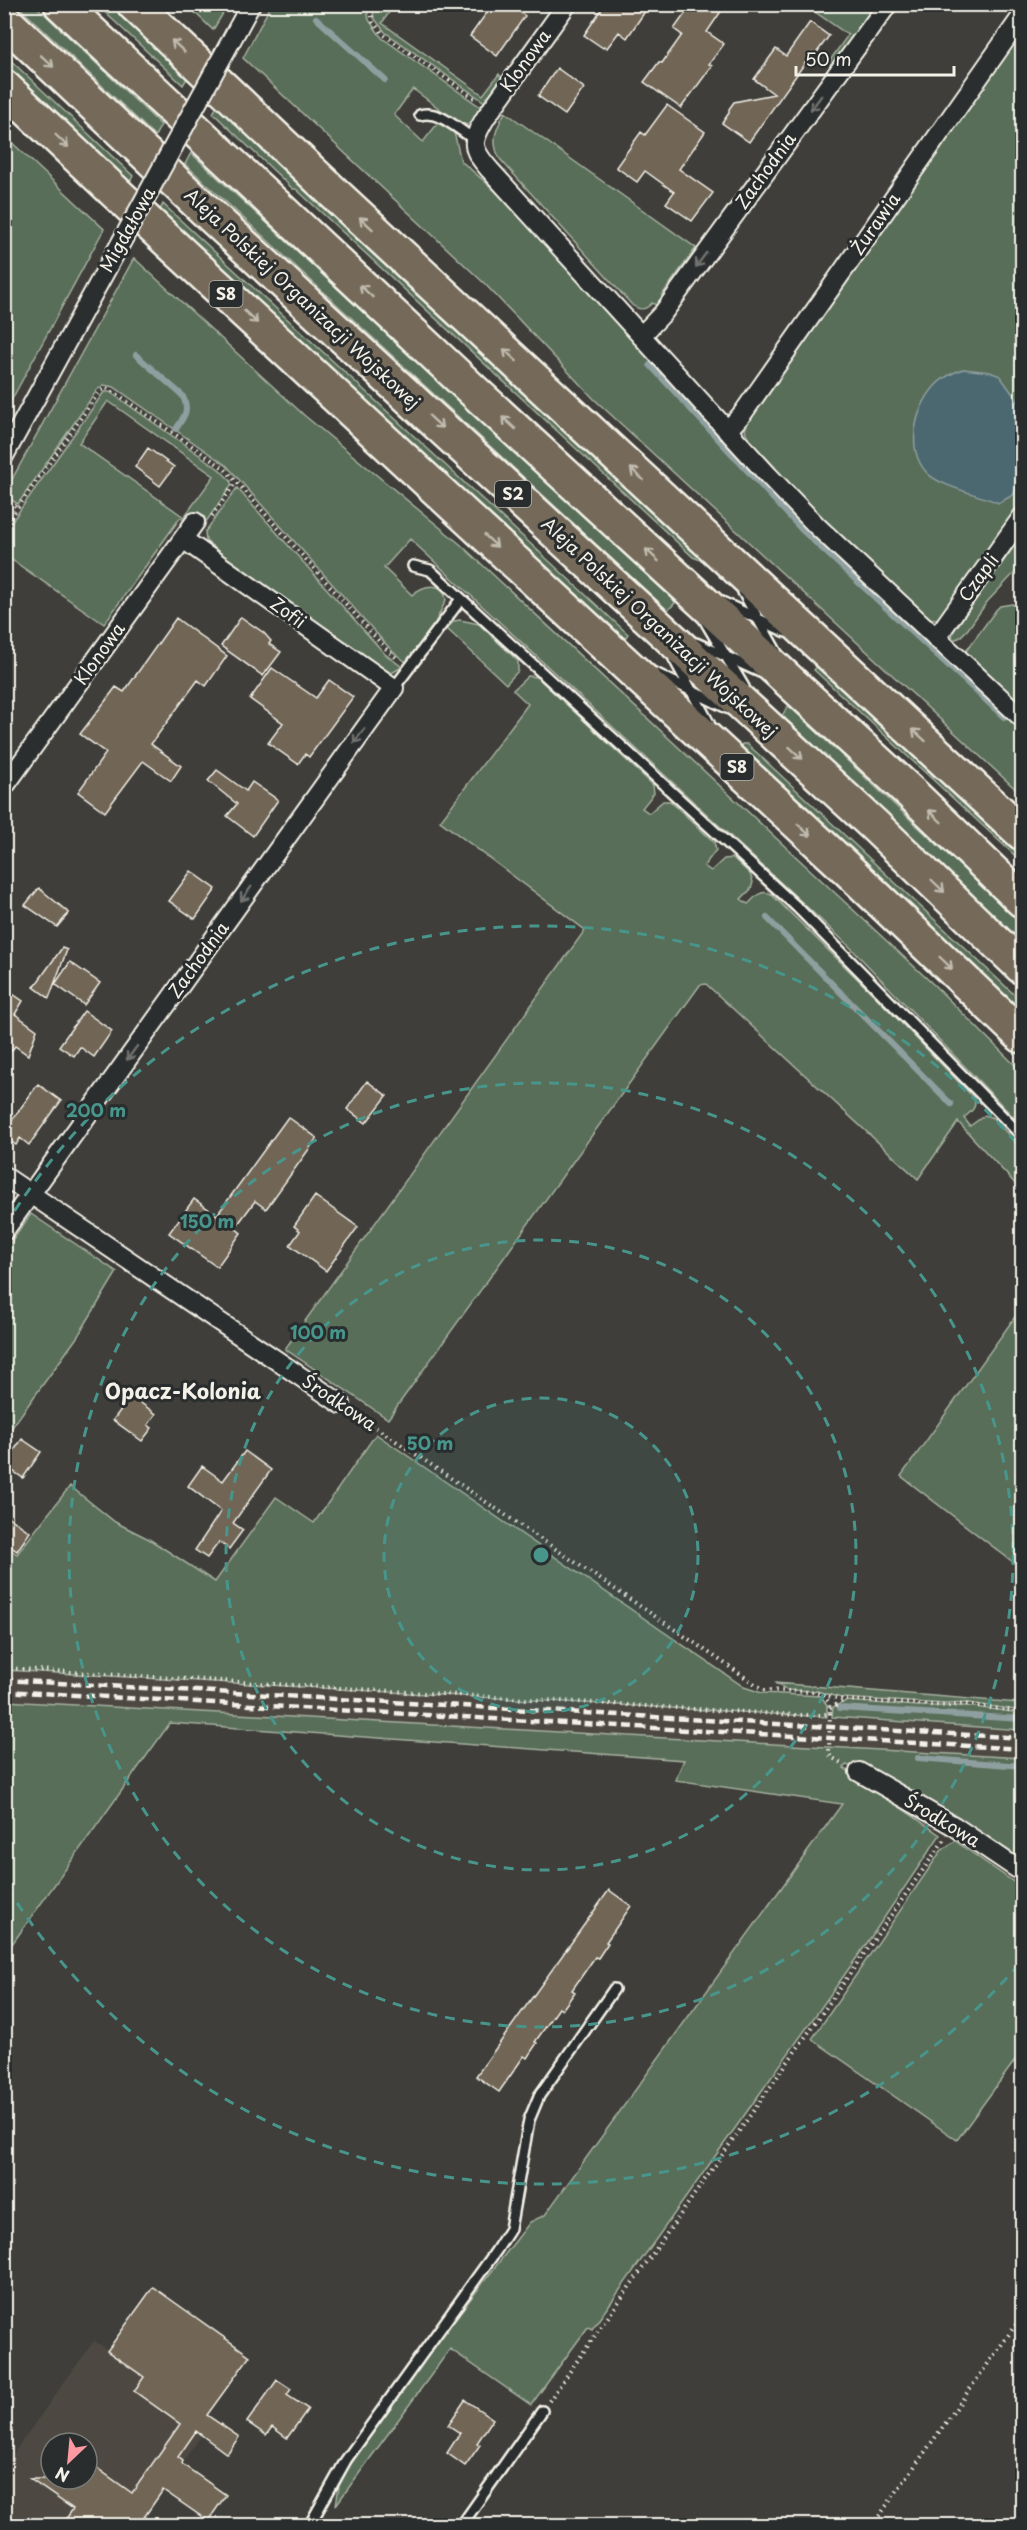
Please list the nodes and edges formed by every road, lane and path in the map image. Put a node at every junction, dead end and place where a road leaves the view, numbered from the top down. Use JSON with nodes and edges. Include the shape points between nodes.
{"nodes":[{"id":1,"x":61,"y":4,"type":"edge"},
{"id":2,"x":134,"y":4,"type":"edge"},
{"id":3,"x":251,"y":4,"type":"edge"},
{"id":4,"x":369,"y":4,"type":"edge"},
{"id":5,"x":567,"y":4,"type":"edge"},
{"id":6,"x":888,"y":4,"type":"edge"},
{"id":7,"x":1023,"y":16,"type":"edge"},
{"id":8,"x":4,"y":21,"type":"edge"},
{"id":9,"x":4,"y":87,"type":"edge"},
{"id":10,"x":485,"y":111,"type":"junction"},
{"id":11,"x":420,"y":115,"type":"dead end"},
{"id":12,"x":474,"y":139,"type":"junction"},
{"id":13,"x":641,"y":336,"type":"junction"},
{"id":14,"x":727,"y":431,"type":"junction"},
{"id":15,"x":4,"y":456,"type":"edge"},
{"id":16,"x":4,"y":499,"type":"edge"},
{"id":17,"x":19,"y":508,"type":"junction"},
{"id":18,"x":1023,"y":517,"type":"edge"},
{"id":19,"x":195,"y":522,"type":"dead end"},
{"id":20,"x":4,"y":527,"type":"edge"},
{"id":21,"x":183,"y":539,"type":"junction"},
{"id":22,"x":718,"y":547,"type":"junction"},
{"id":23,"x":413,"y":566,"type":"dead end"},
{"id":24,"x":682,"y":583,"type":"junction"},
{"id":25,"x":461,"y":599,"type":"junction"},
{"id":26,"x":758,"y":619,"type":"junction"},
{"id":27,"x":655,"y":625,"type":"junction"},
{"id":28,"x":936,"y":638,"type":"junction"},
{"id":29,"x":612,"y":652,"type":"junction"},
{"id":30,"x":830,"y":652,"type":"junction"},
{"id":31,"x":726,"y":657,"type":"junction"},
{"id":32,"x":410,"y":668,"type":"junction"},
{"id":33,"x":394,"y":688,"type":"junction"},
{"id":34,"x":798,"y":689,"type":"junction"},
{"id":35,"x":691,"y":691,"type":"junction"},
{"id":36,"x":1023,"y":718,"type":"edge"},
{"id":37,"x":769,"y":729,"type":"junction"},
{"id":38,"x":729,"y":760,"type":"junction"},
{"id":39,"x":4,"y":787,"type":"edge"},
{"id":40,"x":1023,"y":833,"type":"edge"},
{"id":41,"x":1023,"y":900,"type":"edge"},
{"id":42,"x":1023,"y":967,"type":"edge"},
{"id":43,"x":1023,"y":1036,"type":"edge"},
{"id":44,"x":1023,"y":1136,"type":"edge"},
{"id":45,"x":4,"y":1176,"type":"edge"},
{"id":46,"x":31,"y":1194,"type":"junction"},
{"id":47,"x":4,"y":1231,"type":"edge"},
{"id":48,"x":341,"y":1404,"type":"joint"},
{"id":49,"x":4,"y":1668,"type":"edge"},
{"id":50,"x":823,"y":1694,"type":"junction"},
{"id":51,"x":845,"y":1700,"type":"junction"},
{"id":52,"x":830,"y":1710,"type":"junction"},
{"id":53,"x":1023,"y":1712,"type":"edge"},
{"id":54,"x":828,"y":1746,"type":"dead end"},
{"id":55,"x":859,"y":1772,"type":"dead end"},
{"id":56,"x":954,"y":1826,"type":"junction"},
{"id":57,"x":1023,"y":1872,"type":"edge"},
{"id":58,"x":614,"y":1989,"type":"dead end"},
{"id":59,"x":1023,"y":2316,"type":"edge"},
{"id":60,"x":542,"y":2412,"type":"joint"},
{"id":61,"x":309,"y":2526,"type":"edge"},
{"id":62,"x":461,"y":2526,"type":"edge"},
{"id":63,"x":872,"y":2526,"type":"edge"}],
"edges":[{"from":24,"to":1,"type":"highway","one_way":true},
{"from":22,"to":2,"type":"highway","one_way":true},
{"from":3,"to":15,"type":"street","name":"Migdałowa","bridge":true},
{"from":4,"to":10,"type":"path","via":[[372,22],[384,35]]},
{"from":5,"to":10,"type":"street","name":"Klonowa"},
{"from":6,"to":13,"type":"street","name":"Zachodnia","one_way":true,"via":[[663,313]]},
{"from":7,"to":14,"type":"street","name":"Żurawia"},
{"from":8,"to":27,"type":"highway","name":"Aleja Polskiej Organizacji Wojskowej","number":"S2","one_way":true},
{"from":9,"to":29,"type":"highway","number":"S8","one_way":true},
{"from":10,"to":12,"type":"street","name":"Klonowa"},
{"from":11,"to":12,"type":"lane","via":[[431,113]]},
{"from":12,"to":13,"type":"street","via":[[481,160]]},
{"from":13,"to":14,"type":"street"},
{"from":14,"to":28,"type":"street","via":[[818,527]]},
{"from":16,"to":17,"type":"path"},
{"from":17,"to":20,"type":"path"},
{"from":17,"to":32,"type":"path","via":[[100,391],[111,390],[225,469],[387,650]]},
{"from":18,"to":28,"type":"street","name":"Czapli"},
{"from":19,"to":21,"type":"street","name":"Klonowa"},
{"from":21,"to":33,"type":"street","name":"Zofii"},
{"from":21,"to":39,"type":"street","name":"Klonowa"},
{"from":22,"to":26,"type":"lane"},
{"from":22,"to":30,"type":"highway"},
{"from":23,"to":25,"type":"lane","via":[[430,570]]},
{"from":24,"to":26,"type":"lane"},
{"from":24,"to":31,"type":"lane"},
{"from":24,"to":34,"type":"highway"},
{"from":25,"to":32,"type":"lane"},
{"from":25,"to":44,"type":"lane","via":[[798,908]]},
{"from":26,"to":30,"type":"lane"},
{"from":26,"to":34,"type":"lane"},
{"from":27,"to":31,"type":"lane"},
{"from":27,"to":35,"type":"lane"},
{"from":27,"to":37,"type":"highway","name":"Aleja Polskiej Organizacji Wojskowej","number":"S2"},
{"from":28,"to":36,"type":"street"},
{"from":29,"to":35,"type":"lane"},
{"from":29,"to":38,"type":"highway","number":"S8"},
{"from":40,"to":30,"type":"highway","one_way":true},
{"from":31,"to":34,"type":"lane"},
{"from":31,"to":37,"type":"lane"},
{"from":32,"to":33,"type":"lane"},
{"from":33,"to":46,"type":"street","name":"Zachodnia","one_way":true},
{"from":41,"to":34,"type":"highway","one_way":true},
{"from":35,"to":37,"type":"lane"},
{"from":35,"to":38,"type":"lane"},
{"from":37,"to":42,"type":"highway","name":"Aleja Polskiej Organizacji Wojskowej","number":"S2","one_way":true},
{"from":38,"to":43,"type":"highway","number":"S8","one_way":true},
{"from":45,"to":46,"type":"street","name":"Środkowa"},
{"from":46,"to":47,"type":"street","name":"Zachodnia"},
{"from":46,"to":48,"type":"street","name":"Środkowa"},
{"from":48,"to":50,"type":"path","name":"Środkowa","via":[[764,1690]]},
{"from":49,"to":52,"type":"path","via":[[796,1714],[822,1715]]},
{"from":50,"to":51,"type":"path"},
{"from":50,"to":52,"type":"path"},
{"from":51,"to":52,"type":"path"},
{"from":51,"to":53,"type":"path","via":[[964,1704]]},
{"from":52,"to":54,"type":"path"},
{"from":55,"to":56,"type":"street","name":"Środkowa"},
{"from":56,"to":57,"type":"street","name":"Środkowa"},
{"from":56,"to":60,"type":"path"},
{"from":58,"to":61,"type":"lane","via":[[538,2096],[528,2120],[510,2229],[346,2460]]},
{"from":59,"to":63,"type":"path"},
{"from":60,"to":62,"type":"lane"}]}
